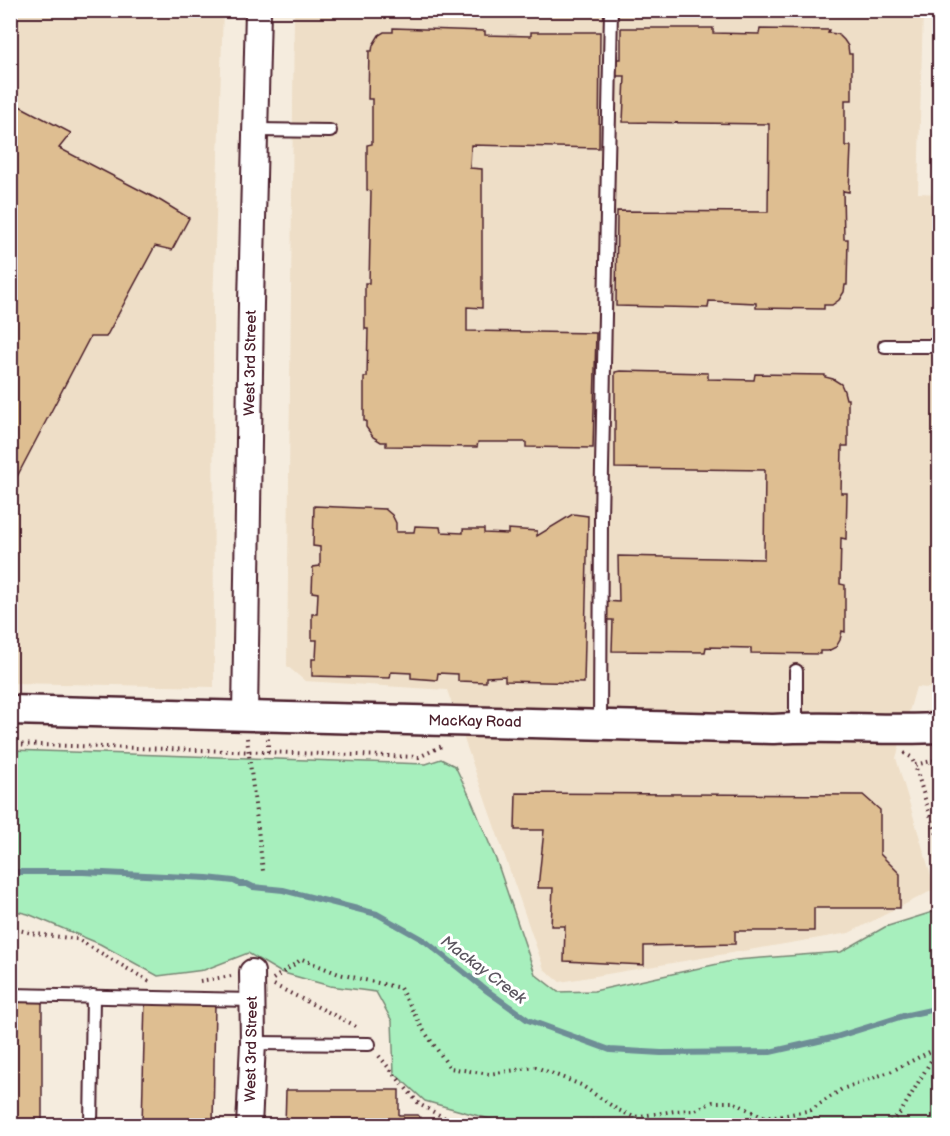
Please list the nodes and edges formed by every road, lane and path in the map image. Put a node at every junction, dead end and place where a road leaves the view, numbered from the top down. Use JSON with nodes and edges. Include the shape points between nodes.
{"nodes":[{"id":1,"x":258,"y":10,"type":"edge"},
{"id":2,"x":611,"y":10,"type":"edge"},
{"id":3,"x":256,"y":130,"type":"junction"},
{"id":4,"x":330,"y":131,"type":"dead end"},
{"id":5,"x":885,"y":346,"type":"dead end"},
{"id":6,"x":939,"y":346,"type":"edge"},
{"id":7,"x":796,"y":671,"type":"dead end"},
{"id":8,"x":10,"y":710,"type":"edge"},
{"id":9,"x":244,"y":716,"type":"junction"},
{"id":10,"x":600,"y":724,"type":"junction"},
{"id":11,"x":796,"y":727,"type":"junction"},
{"id":12,"x":939,"y":728,"type":"edge"},
{"id":13,"x":10,"y":744,"type":"edge"},
{"id":14,"x":445,"y":745,"type":"dead end"},
{"id":15,"x":249,"y":751,"type":"junction"},
{"id":16,"x":904,"y":753,"type":"dead end"},
{"id":17,"x":939,"y":759,"type":"edge"},
{"id":18,"x":915,"y":765,"type":"junction"},
{"id":19,"x":939,"y":843,"type":"edge"},
{"id":20,"x":263,"y":871,"type":"dead end"},
{"id":21,"x":257,"y":985,"type":"junction"},
{"id":22,"x":10,"y":995,"type":"edge"},
{"id":23,"x":93,"y":996,"type":"junction"},
{"id":24,"x":253,"y":1042,"type":"junction"},
{"id":25,"x":369,"y":1044,"type":"dead end"},
{"id":26,"x":939,"y":1047,"type":"edge"},
{"id":27,"x":650,"y":1115,"type":"junction"},
{"id":28,"x":91,"y":1125,"type":"edge"},
{"id":29,"x":249,"y":1125,"type":"edge"},
{"id":30,"x":556,"y":1125,"type":"edge"},
{"id":31,"x":621,"y":1125,"type":"edge"},
{"id":32,"x":644,"y":1125,"type":"edge"},
{"id":33,"x":886,"y":1125,"type":"edge"}],
"edges":[{"from":1,"to":3,"type":"street","name":"West 3rd Street"},
{"from":2,"to":10,"type":"lane"},
{"from":3,"to":4,"type":"lane"},
{"from":3,"to":9,"type":"street","name":"West 3rd Street"},
{"from":5,"to":6,"type":"lane"},
{"from":7,"to":11,"type":"lane"},
{"from":8,"to":9,"type":"street","name":"MacKay Road"},
{"from":9,"to":10,"type":"street","name":"MacKay Road"},
{"from":9,"to":15,"type":"path"},
{"from":10,"to":11,"type":"street","name":"MacKay Road"},
{"from":11,"to":12,"type":"street","name":"MacKay Road"},
{"from":13,"to":15,"type":"path"},
{"from":14,"to":15,"type":"path","via":[[419,757]]},
{"from":15,"to":20,"type":"path"},
{"from":16,"to":18,"type":"path"},
{"from":17,"to":18,"type":"path"},
{"from":18,"to":19,"type":"path"},
{"from":21,"to":23,"type":"lane"},
{"from":21,"to":24,"type":"street","name":"West 3rd Street"},
{"from":21,"to":27,"type":"path","via":[[302,959],[339,974],[400,988],[450,1068],[489,1074],[536,1067],[581,1085],[634,1117]]},
{"from":22,"to":23,"type":"lane"},
{"from":23,"to":28,"type":"lane"},
{"from":24,"to":25,"type":"lane"},
{"from":24,"to":29,"type":"street","name":"West 3rd Street"},
{"from":26,"to":27,"type":"path","via":[[892,1071],[842,1089],[811,1110],[761,1116],[733,1102],[713,1102],[695,1110]]},
{"from":26,"to":33,"type":"path","via":[[901,1112]]},
{"from":27,"to":32,"type":"path"},
{"from":30,"to":31,"type":"path","via":[[582,1121]]}]}
